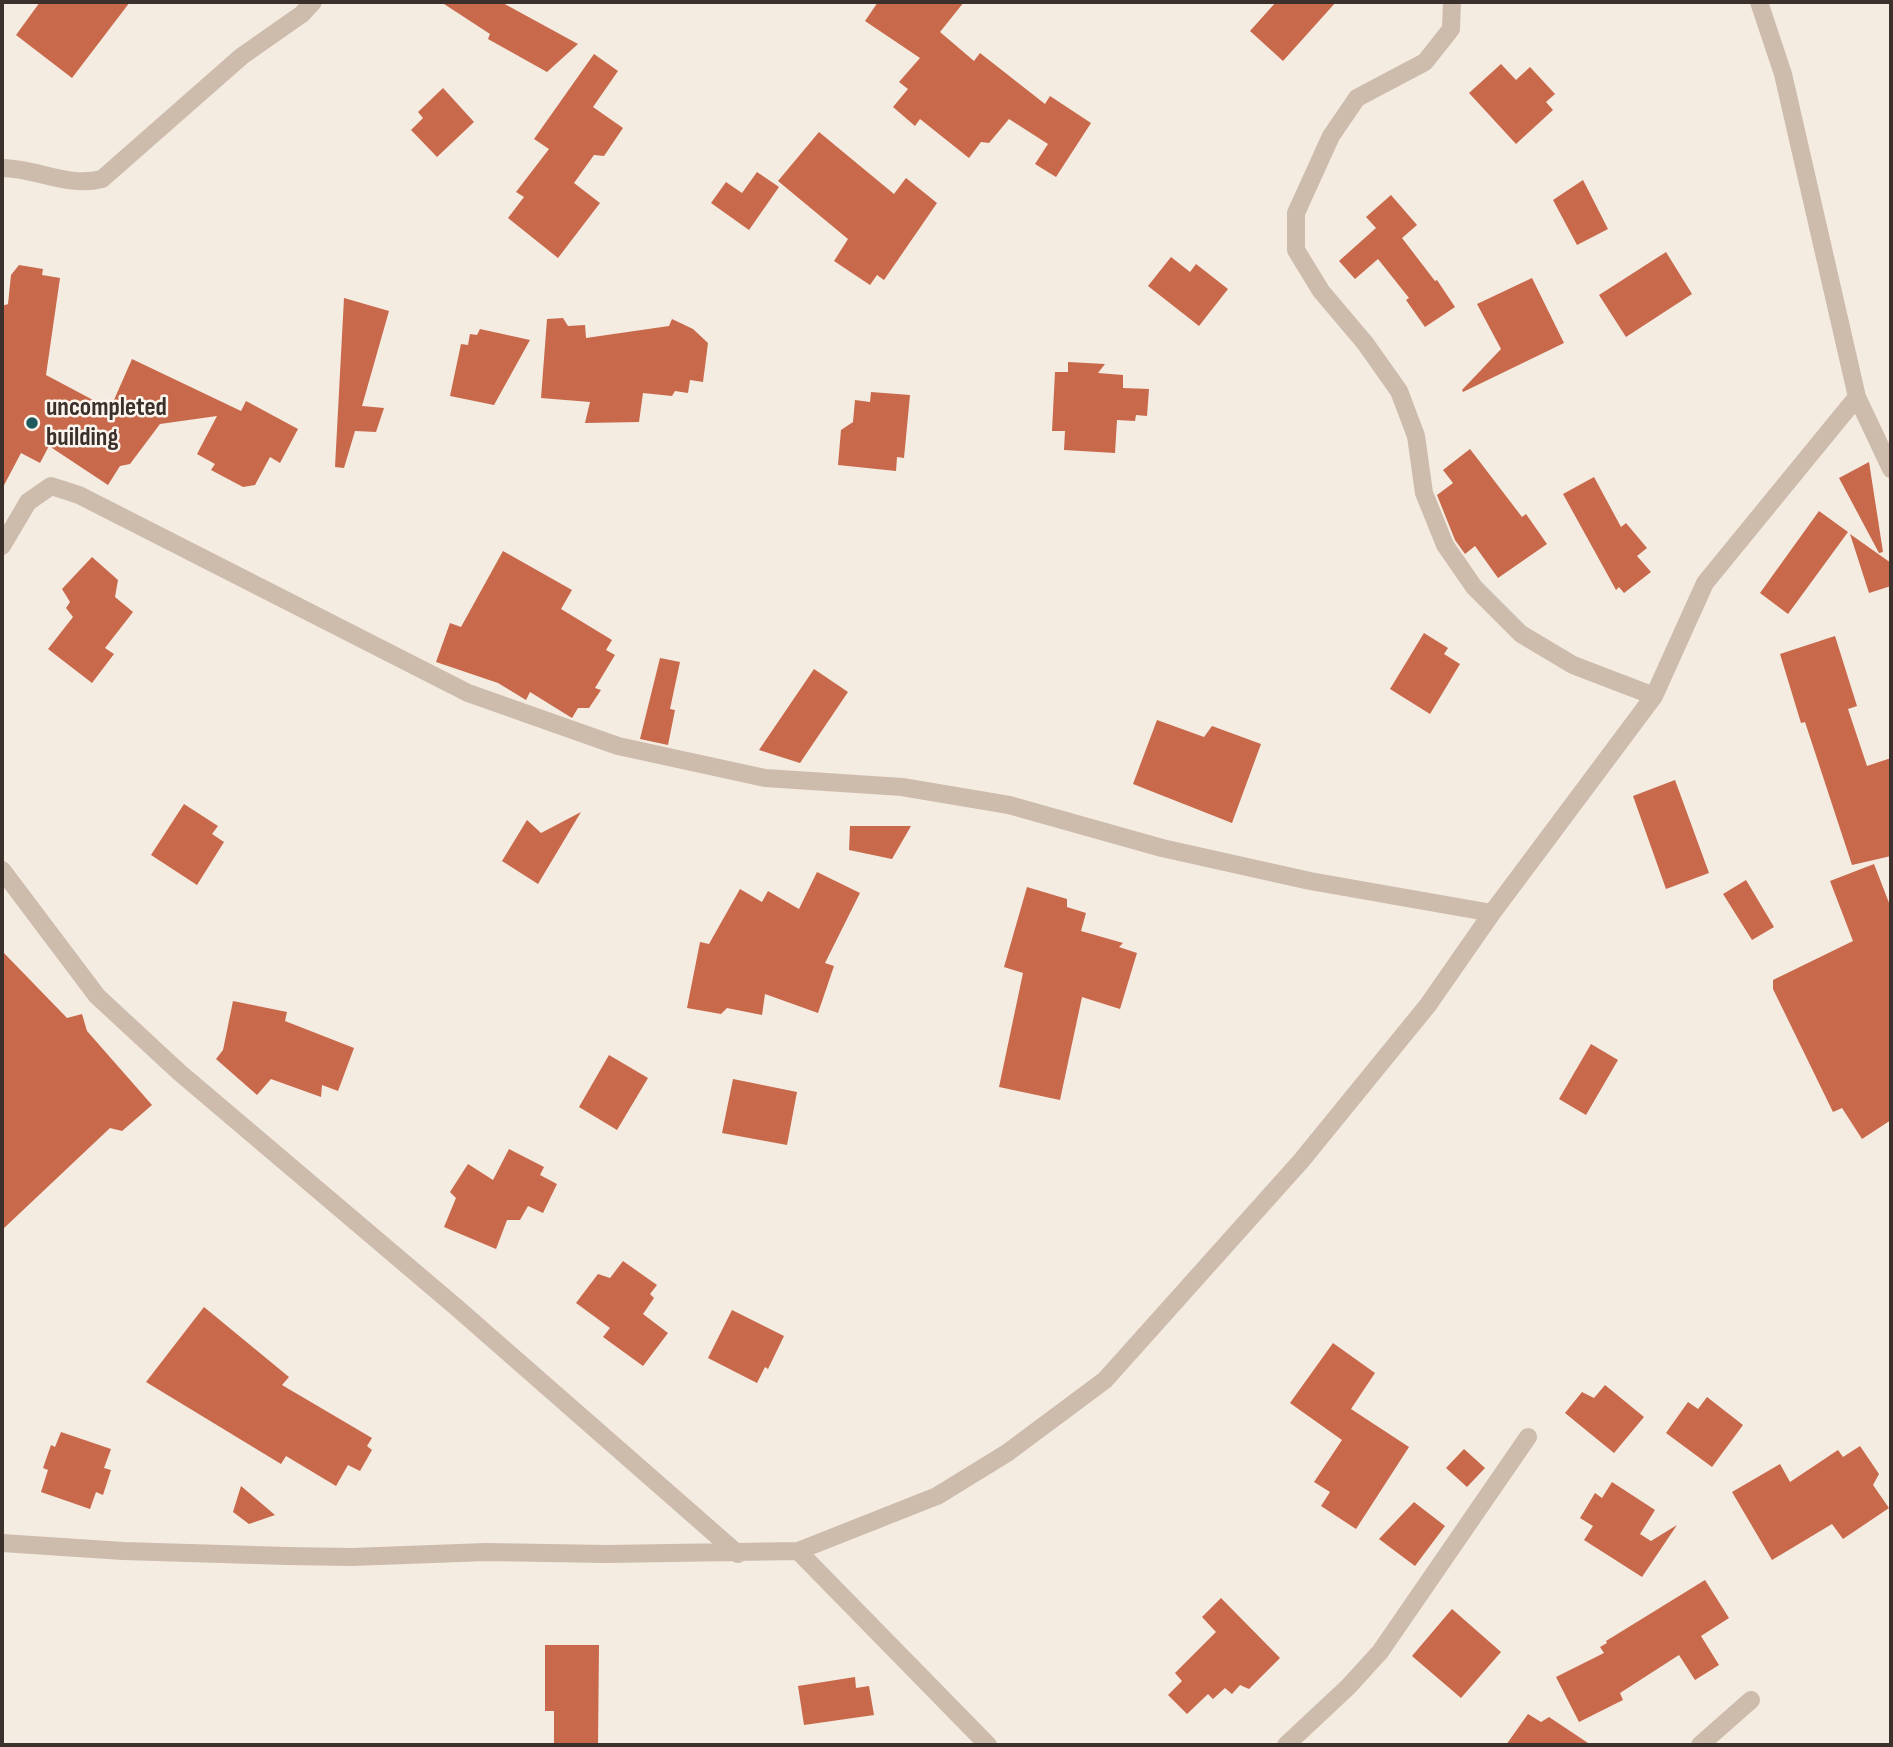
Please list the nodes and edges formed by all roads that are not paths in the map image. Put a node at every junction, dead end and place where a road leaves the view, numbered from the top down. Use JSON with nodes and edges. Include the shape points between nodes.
{"nodes":[{"id":1,"x":313,"y":2,"type":"edge"},
{"id":2,"x":1452,"y":2,"type":"edge"},
{"id":3,"x":1759,"y":2,"type":"edge"},
{"id":4,"x":2,"y":168,"type":"edge"},
{"id":5,"x":1857,"y":397,"type":"junction"},
{"id":6,"x":1891,"y":469,"type":"edge"},
{"id":7,"x":2,"y":546,"type":"edge"},
{"id":8,"x":1654,"y":696,"type":"junction"},
{"id":9,"x":2,"y":870,"type":"edge"},
{"id":10,"x":1492,"y":913,"type":"junction"},
{"id":11,"x":1528,"y":1437,"type":"dead end"},
{"id":12,"x":2,"y":1543,"type":"edge"},
{"id":13,"x":798,"y":1551,"type":"junction"},
{"id":14,"x":738,"y":1554,"type":"junction"},
{"id":15,"x":1751,"y":1700,"type":"dead end"},
{"id":16,"x":988,"y":1745,"type":"edge"},
{"id":17,"x":1286,"y":1745,"type":"edge"},
{"id":18,"x":1700,"y":1745,"type":"edge"}],
"edges":[{"from":1,"to":4,"type":"street","via":[[242,56],[102,179],[71,181]]},
{"from":2,"to":8,"type":"street","via":[[1451,29],[1425,62],[1357,97],[1331,136],[1296,213],[1296,250],[1321,291],[1366,343],[1399,391],[1416,436],[1424,493],[1445,545],[1474,587],[1521,634],[1573,665]]},
{"from":3,"to":5,"type":"street","via":[[1783,74]]},
{"from":5,"to":6,"type":"street"},
{"from":5,"to":8,"type":"street","via":[[1705,583]]},
{"from":7,"to":10,"type":"street","via":[[28,502],[51,486],[79,495],[468,692],[618,746],[765,778],[902,787],[1009,805],[1269,872]]},
{"from":8,"to":10,"type":"street"},
{"from":9,"to":14,"type":"street","via":[[97,996]]},
{"from":10,"to":13,"type":"street","via":[[1428,1004],[1301,1161],[1105,1380],[1007,1453],[937,1496]]},
{"from":11,"to":17,"type":"street","via":[[1380,1652]]},
{"from":12,"to":14,"type":"street","via":[[352,1557],[486,1552]]},
{"from":13,"to":14,"type":"street"},
{"from":13,"to":16,"type":"street"},
{"from":15,"to":18,"type":"street"}]}
